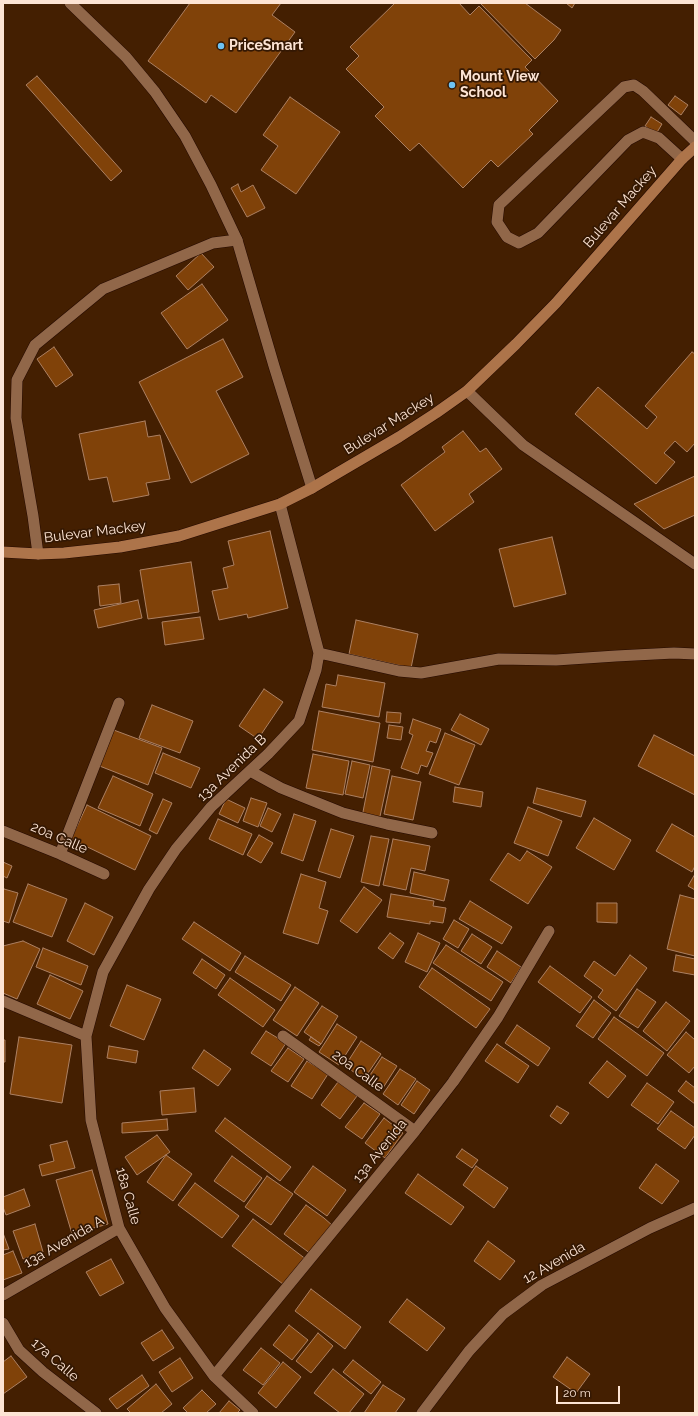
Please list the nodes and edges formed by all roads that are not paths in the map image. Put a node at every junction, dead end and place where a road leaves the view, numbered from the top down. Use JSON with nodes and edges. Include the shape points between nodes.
{"nodes":[{"id":1,"x":70,"y":3,"type":"edge"},
{"id":2,"x":695,"y":141,"type":"edge"},
{"id":3,"x":695,"y":147,"type":"edge"},
{"id":4,"x":682,"y":159,"type":"junction"},
{"id":5,"x":238,"y":240,"type":"junction"},
{"id":6,"x":467,"y":391,"type":"junction"},
{"id":7,"x":312,"y":488,"type":"junction"},
{"id":8,"x":280,"y":504,"type":"junction"},
{"id":9,"x":3,"y":552,"type":"edge"},
{"id":10,"x":38,"y":554,"type":"junction"},
{"id":11,"x":695,"y":564,"type":"edge"},
{"id":12,"x":319,"y":653,"type":"junction"},
{"id":13,"x":695,"y":654,"type":"edge"},
{"id":14,"x":119,"y":704,"type":"dead end"},
{"id":15,"x":250,"y":771,"type":"junction"},
{"id":16,"x":3,"y":831,"type":"edge"},
{"id":17,"x":432,"y":833,"type":"dead end"},
{"id":18,"x":60,"y":854,"type":"junction"},
{"id":19,"x":104,"y":874,"type":"dead end"},
{"id":20,"x":549,"y":931,"type":"dead end"},
{"id":21,"x":3,"y":1001,"type":"edge"},
{"id":22,"x":86,"y":1036,"type":"junction"},
{"id":23,"x":283,"y":1036,"type":"dead end"},
{"id":24,"x":415,"y":1131,"type":"junction"},
{"id":25,"x":695,"y":1208,"type":"edge"},
{"id":26,"x":120,"y":1228,"type":"junction"},
{"id":27,"x":3,"y":1295,"type":"edge"},
{"id":28,"x":3,"y":1323,"type":"edge"},
{"id":29,"x":214,"y":1376,"type":"junction"},
{"id":30,"x":96,"y":1413,"type":"edge"},
{"id":31,"x":253,"y":1413,"type":"edge"},
{"id":32,"x":422,"y":1413,"type":"edge"}],
"edges":[{"from":1,"to":5,"type":"street","via":[[126,57],[155,92],[185,136]]},
{"from":2,"to":4,"type":"street","via":[[643,91],[634,86],[624,87],[499,205],[497,222],[507,237],[519,243],[538,233],[628,140],[643,132],[659,138]]},
{"from":3,"to":4,"type":"main road","name":"Bulevar Mackey"},
{"from":4,"to":6,"type":"main road","name":"Bulevar Mackey","via":[[556,303]]},
{"from":5,"to":7,"type":"street"},
{"from":5,"to":10,"type":"street","via":[[213,243],[103,289],[35,345],[17,380],[16,418]]},
{"from":6,"to":7,"type":"main road","name":"Bulevar Mackey","via":[[399,437]]},
{"from":6,"to":11,"type":"street","via":[[523,445]]},
{"from":7,"to":8,"type":"main road","name":"Bulevar Mackey"},
{"from":8,"to":10,"type":"main road","name":"Bulevar Mackey","via":[[179,536],[120,547]]},
{"from":8,"to":12,"type":"street","name":"13a Avenida B"},
{"from":9,"to":10,"type":"main road","name":"Bulevar Mackey"},
{"from":12,"to":13,"type":"street","via":[[399,671],[421,673],[499,659],[556,660],[624,655]]},
{"from":12,"to":15,"type":"street","name":"13a Avenida B","via":[[299,721]]},
{"from":14,"to":18,"type":"street"},
{"from":15,"to":17,"type":"street","via":[[281,788],[343,813]]},
{"from":15,"to":22,"type":"street","name":"13a Avenida B","via":[[211,807],[176,849],[149,889],[103,972]]},
{"from":16,"to":18,"type":"street","name":"20a Calle"},
{"from":18,"to":19,"type":"street","name":"20a Calle"},
{"from":20,"to":24,"type":"street","name":"13a Avenida","via":[[498,1017]]},
{"from":21,"to":22,"type":"street"},
{"from":22,"to":26,"type":"street","name":"18a Calle","via":[[92,1120]]},
{"from":23,"to":24,"type":"street","name":"20a Calle"},
{"from":24,"to":29,"type":"street","name":"13a Avenida"},
{"from":25,"to":32,"type":"street","name":"12 Avenida","via":[[650,1228],[536,1289],[503,1314],[469,1351]]},
{"from":26,"to":27,"type":"street","name":"13a Avenida A"},
{"from":26,"to":29,"type":"street","name":"18a Calle","via":[[165,1308]]},
{"from":28,"to":30,"type":"street","name":"17a Calle","via":[[19,1350],[42,1372]]},
{"from":29,"to":31,"type":"street","name":"18a Calle"}]}
